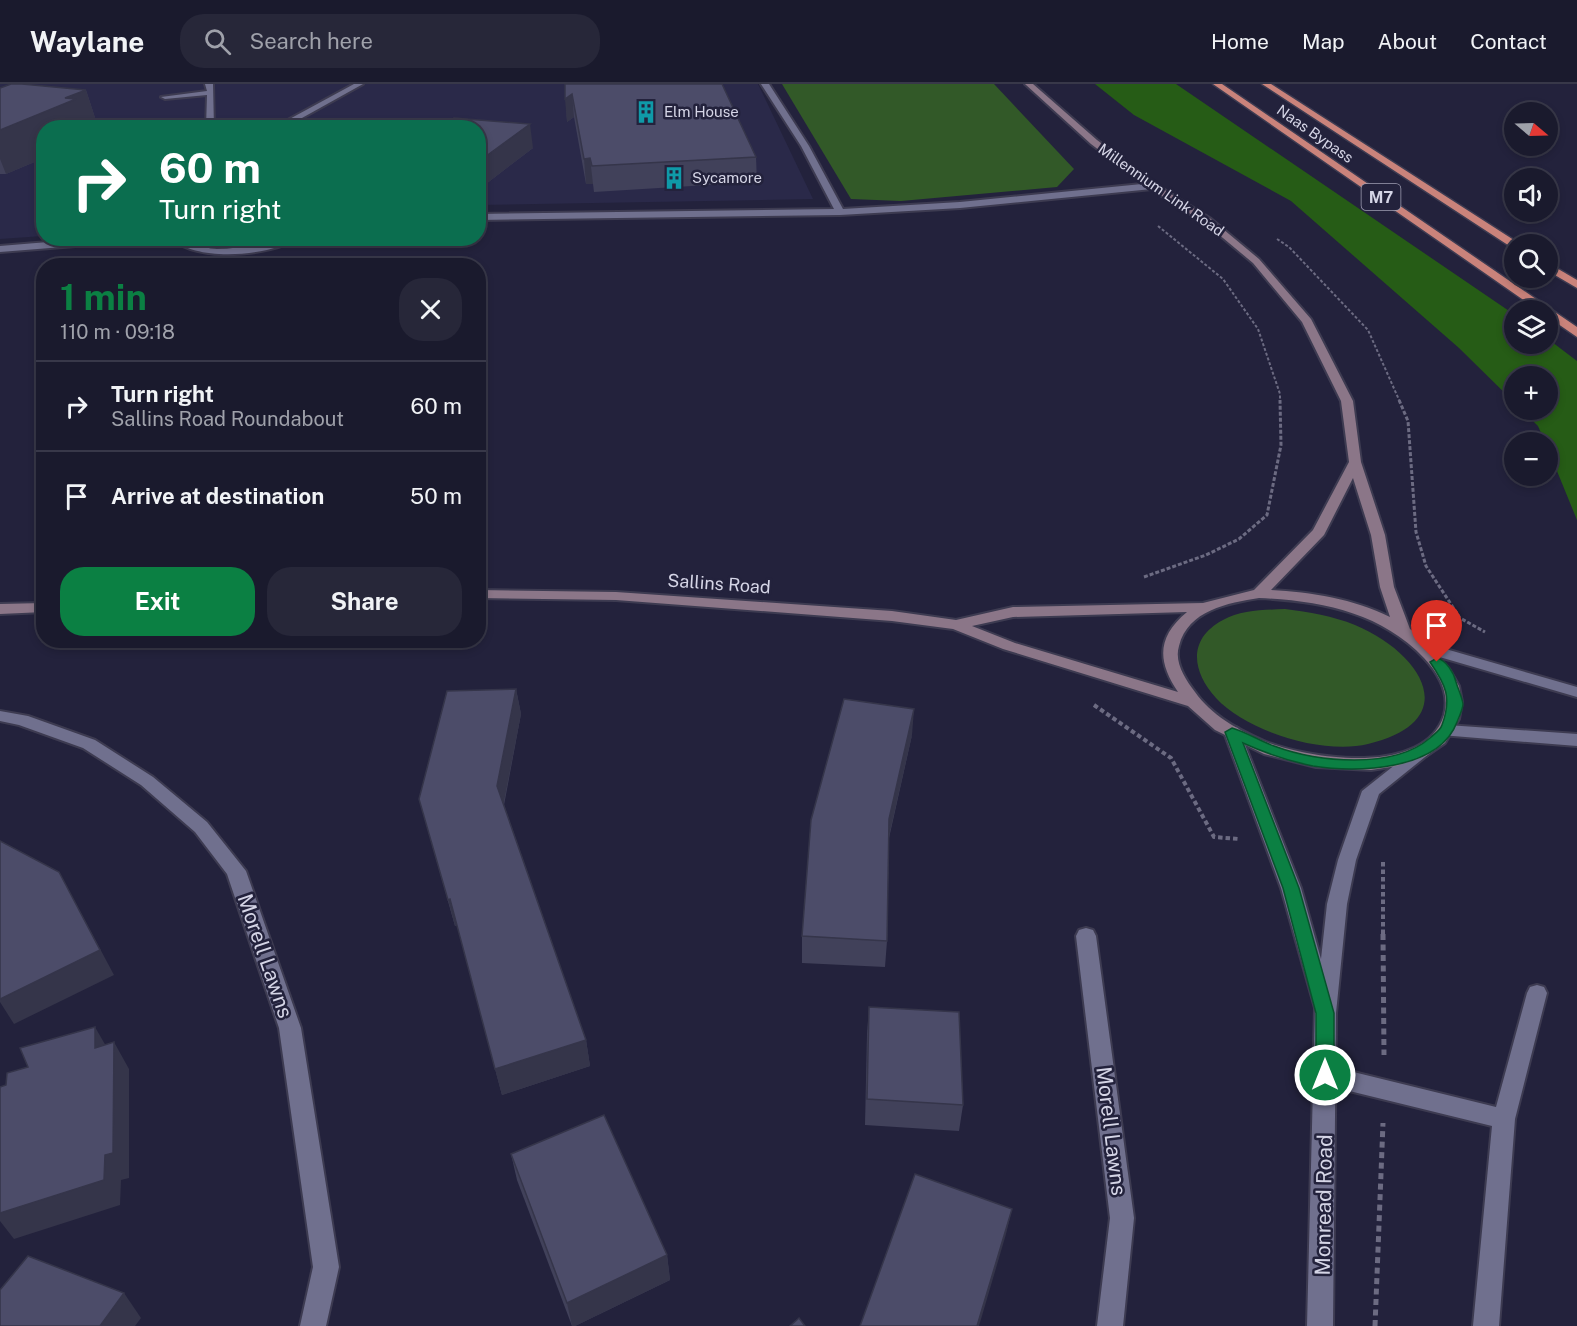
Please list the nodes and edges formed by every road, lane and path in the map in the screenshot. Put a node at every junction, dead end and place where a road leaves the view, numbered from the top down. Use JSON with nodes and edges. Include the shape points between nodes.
{"nodes":[{"id":1,"x":209,"y":84,"type":"edge"},
{"id":2,"x":359,"y":84,"type":"edge"},
{"id":3,"x":765,"y":84,"type":"edge"},
{"id":4,"x":1029,"y":84,"type":"edge"},
{"id":5,"x":1217,"y":84,"type":"edge"},
{"id":6,"x":1266,"y":84,"type":"edge"},
{"id":7,"x":212,"y":93,"type":"junction"},
{"id":8,"x":165,"y":97,"type":"dead end"},
{"id":9,"x":210,"y":120,"type":"edge"},
{"id":10,"x":292,"y":120,"type":"edge"},
{"id":11,"x":1152,"y":186,"type":"junction"},
{"id":12,"x":840,"y":212,"type":"junction"},
{"id":13,"x":486,"y":217,"type":"edge"},
{"id":14,"x":1157,"y":225,"type":"dead end"},
{"id":15,"x":1504,"y":238,"type":"edge"},
{"id":16,"x":38,"y":246,"type":"edge"},
{"id":17,"x":187,"y":246,"type":"edge"},
{"id":18,"x":267,"y":246,"type":"edge"},
{"id":19,"x":0,"y":249,"type":"edge"},
{"id":20,"x":1558,"y":273,"type":"edge"},
{"id":21,"x":1577,"y":285,"type":"edge"},
{"id":22,"x":1531,"y":300,"type":"edge"},
{"id":23,"x":1558,"y":319,"type":"edge"},
{"id":24,"x":1577,"y":333,"type":"edge"},
{"id":25,"x":1355,"y":462,"type":"junction"},
{"id":26,"x":1416,"y":532,"type":"dead end"},
{"id":27,"x":1141,"y":578,"type":"dead end"},
{"id":28,"x":486,"y":594,"type":"edge"},
{"id":29,"x":1259,"y":594,"type":"junction"},
{"id":30,"x":1202,"y":607,"type":"junction"},
{"id":31,"x":36,"y":608,"type":"edge"},
{"id":32,"x":0,"y":609,"type":"edge"},
{"id":33,"x":956,"y":625,"type":"junction"},
{"id":34,"x":1403,"y":631,"type":"junction"},
{"id":35,"x":1491,"y":636,"type":"dead end"},
{"id":36,"x":1425,"y":648,"type":"junction"},
{"id":37,"x":1577,"y":692,"type":"edge"},
{"id":38,"x":1191,"y":701,"type":"junction"},
{"id":39,"x":1090,"y":702,"type":"dead end"},
{"id":40,"x":0,"y":716,"type":"edge"},
{"id":41,"x":1447,"y":731,"type":"junction"},
{"id":42,"x":1232,"y":732,"type":"junction"},
{"id":43,"x":1577,"y":740,"type":"edge"},
{"id":44,"x":1426,"y":749,"type":"junction"},
{"id":45,"x":1243,"y":840,"type":"dead end"},
{"id":46,"x":1086,"y":936,"type":"dead end"},
{"id":47,"x":1538,"y":993,"type":"dead end"},
{"id":48,"x":1325,"y":1013,"type":"junction"},
{"id":49,"x":1325,"y":1075,"type":"junction"},
{"id":50,"x":1504,"y":1119,"type":"junction"},
{"id":51,"x":313,"y":1326,"type":"edge"},
{"id":52,"x":1110,"y":1326,"type":"edge"},
{"id":53,"x":1320,"y":1326,"type":"edge"},
{"id":54,"x":1486,"y":1326,"type":"edge"}],
"edges":[{"from":1,"to":7,"type":"street"},
{"from":2,"to":10,"type":"street"},
{"from":3,"to":12,"type":"street","via":[[805,146]]},
{"from":4,"to":11,"type":"main road","name":"Millennium Link Road","via":[[1094,142]]},
{"from":5,"to":22,"type":"highway","name":"Naas Bypass","number":"M7"},
{"from":6,"to":15,"type":"highway","name":"Naas Bypass","number":"M7"},
{"from":7,"to":8,"type":"street"},
{"from":7,"to":9,"type":"street"},
{"from":11,"to":12,"type":"street"},
{"from":11,"to":25,"type":"main road","name":"Millennium Link Road","via":[[1208,220],[1256,261],[1307,321],[1347,401]]},
{"from":12,"to":13,"type":"street"},
{"from":14,"to":27,"type":"path","via":[[1223,279],[1258,329],[1280,394],[1281,445],[1268,515],[1239,539]]},
{"from":16,"to":19,"type":"street"},
{"from":17,"to":18,"type":"street","via":[[233,251]]},
{"from":20,"to":21,"type":"highway"},
{"from":23,"to":24,"type":"highway","name":"Naas Bypass","number":"M7"},
{"from":25,"to":29,"type":"main road","via":[[1319,532]]},
{"from":25,"to":34,"type":"main road","name":"Millennium Link Road","via":[[1378,535],[1387,587]]},
{"from":26,"to":35,"type":"path","via":[[1426,566],[1460,618]]},
{"from":28,"to":33,"type":"main road","name":"Sallins Road","via":[[616,596],[892,616]]},
{"from":29,"to":30,"type":"main road"},
{"from":29,"to":34,"type":"main road","via":[[1296,594],[1333,601]]},
{"from":30,"to":33,"type":"main road","name":"Sallins Road","via":[[1013,612]]},
{"from":30,"to":38,"type":"main road","via":[[1180,624],[1170,647],[1174,673]]},
{"from":31,"to":32,"type":"main road"},
{"from":33,"to":38,"type":"main road","name":"Sallins Road","via":[[1009,646]]},
{"from":34,"to":36,"type":"main road"},
{"from":36,"to":37,"type":"street"},
{"from":36,"to":41,"type":"main road","via":[[1448,676],[1456,705]]},
{"from":38,"to":42,"type":"main road"},
{"from":39,"to":45,"type":"path","via":[[1171,758],[1214,837]]},
{"from":40,"to":51,"type":"street","name":"Morell Lawns","via":[[88,744],[147,781],[201,827],[236,871],[290,1028],[326,1267]]},
{"from":41,"to":43,"type":"street"},
{"from":41,"to":44,"type":"main road"},
{"from":42,"to":44,"type":"main road","via":[[1270,750],[1345,764],[1395,761]]},
{"from":42,"to":48,"type":"street","name":"Monread Road","via":[[1291,888]]},
{"from":44,"to":48,"type":"street","name":"Monread Road","via":[[1371,791],[1347,860],[1337,904]]},
{"from":46,"to":52,"type":"street","name":"Morell Lawns","via":[[1122,1218]]},
{"from":47,"to":50,"type":"street"},
{"from":48,"to":49,"type":"street","name":"Monread Road"},
{"from":49,"to":50,"type":"street"},
{"from":49,"to":53,"type":"street","name":"Monread Road"},
{"from":50,"to":54,"type":"street"}]}
